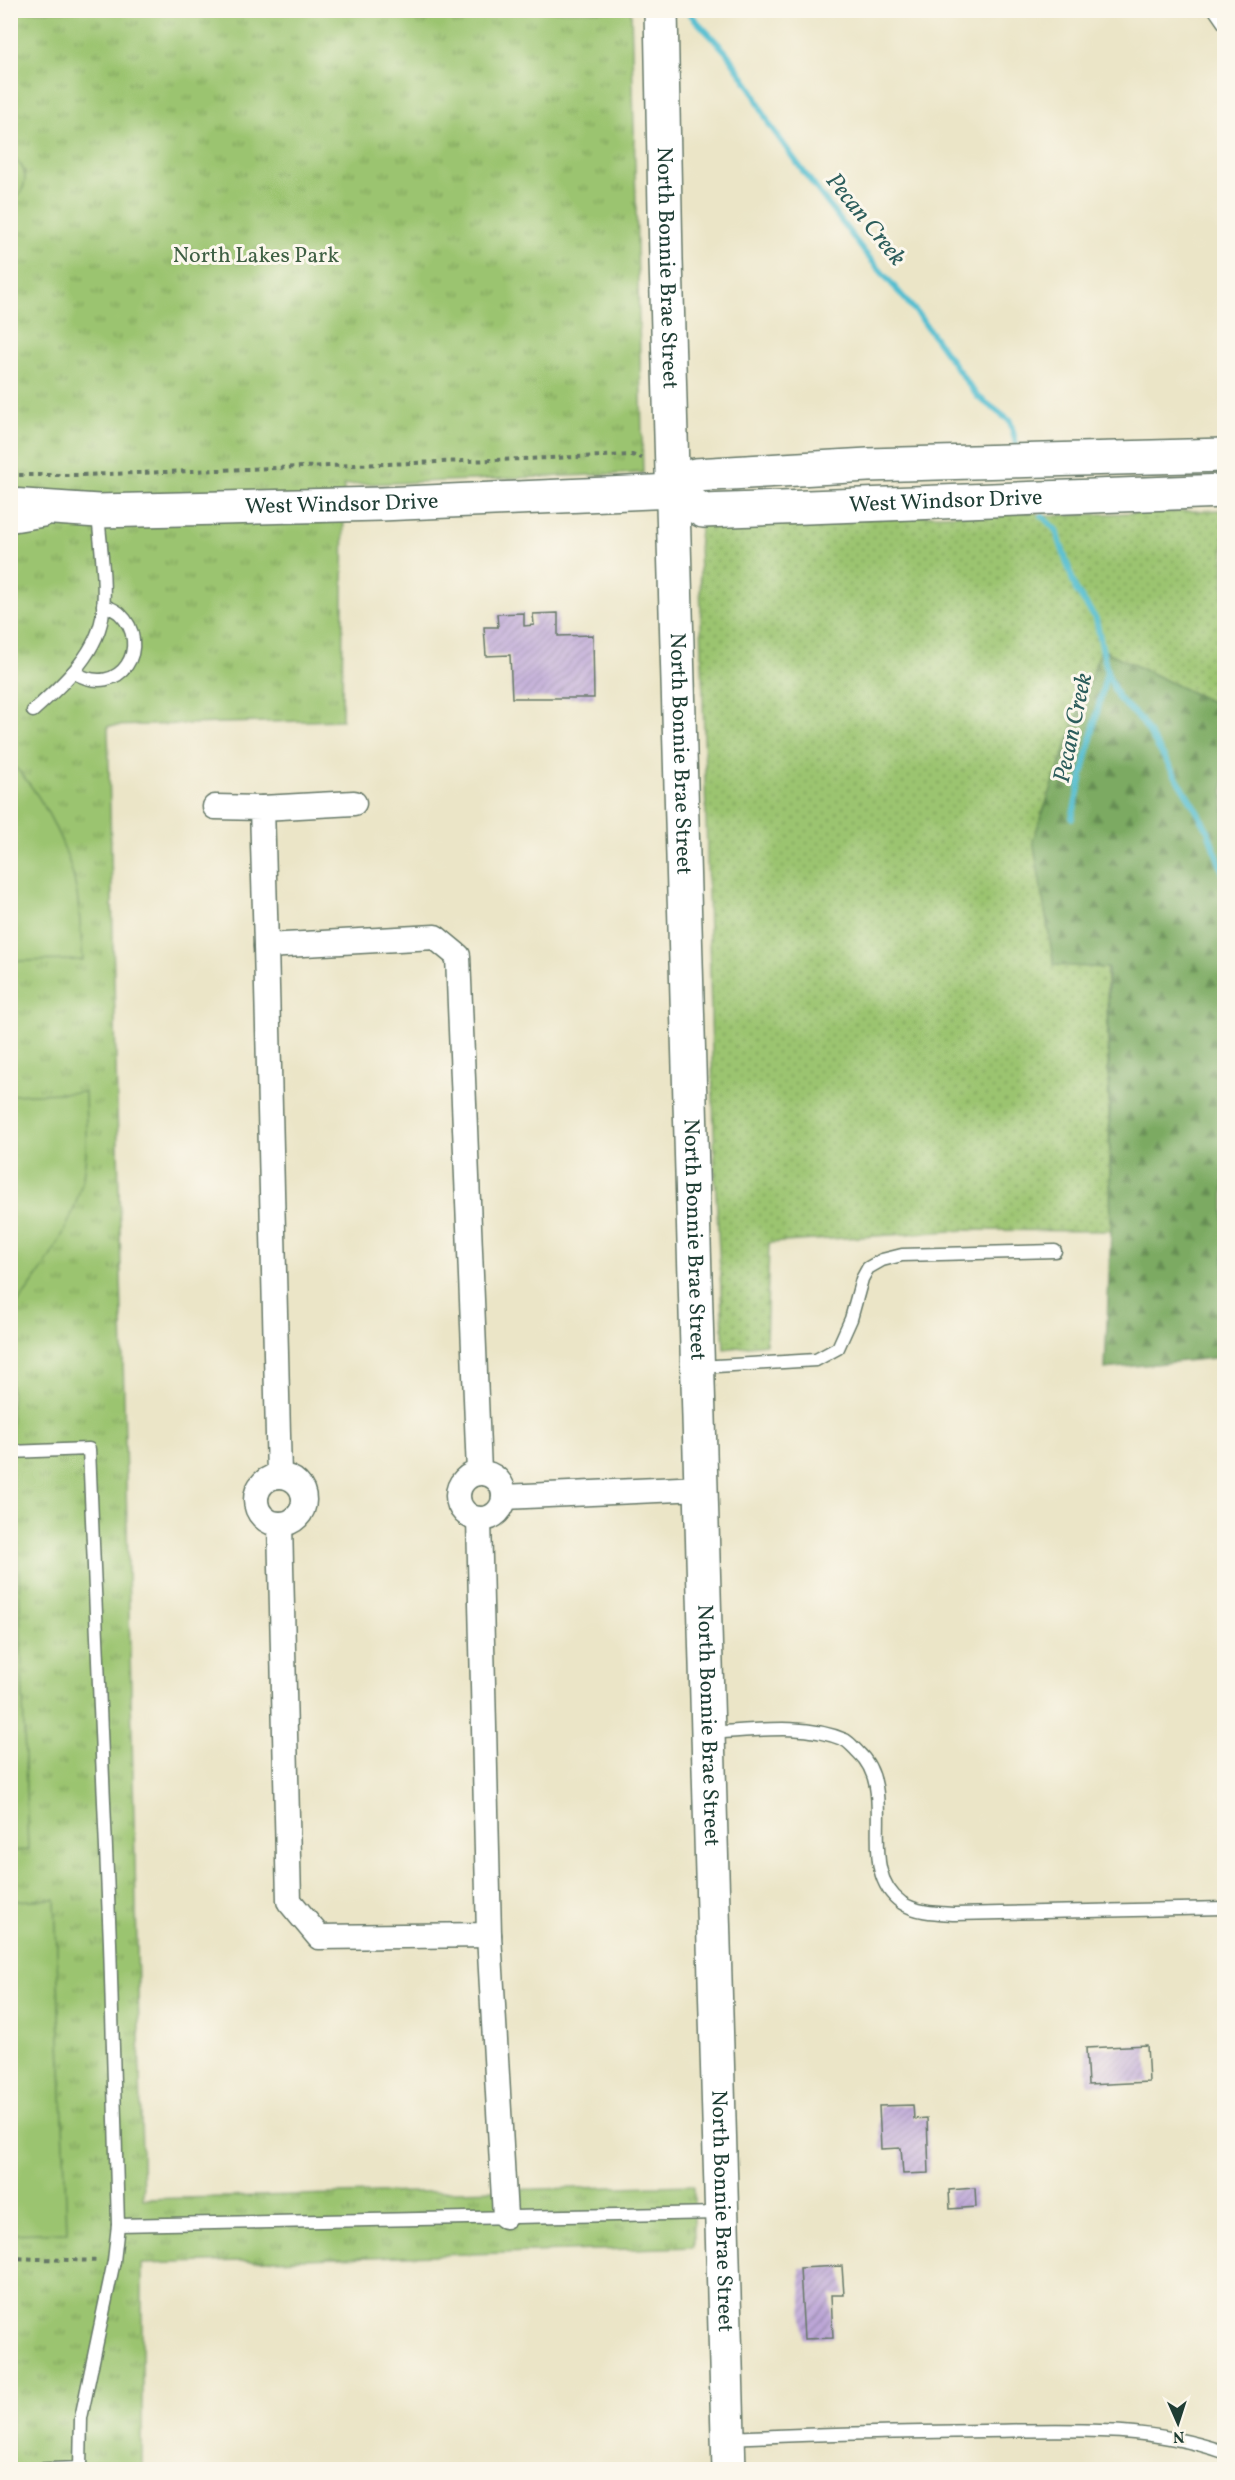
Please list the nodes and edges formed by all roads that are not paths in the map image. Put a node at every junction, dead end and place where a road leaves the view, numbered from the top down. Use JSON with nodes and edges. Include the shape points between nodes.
{"nodes":[{"id":1,"x":661,"y":10,"type":"edge"},
{"id":2,"x":1215,"y":10,"type":"edge"},
{"id":3,"x":1224,"y":23,"type":"edge"},
{"id":4,"x":1224,"y":455,"type":"edge"},
{"id":5,"x":673,"y":491,"type":"junction"},
{"id":6,"x":1224,"y":491,"type":"edge"},
{"id":7,"x":10,"y":506,"type":"edge"},
{"id":8,"x":98,"y":511,"type":"junction"},
{"id":9,"x":10,"y":526,"type":"edge"},
{"id":10,"x":103,"y":605,"type":"junction"},
{"id":11,"x":73,"y":672,"type":"junction"},
{"id":12,"x":33,"y":711,"type":"dead end"},
{"id":13,"x":354,"y":803,"type":"dead end"},
{"id":14,"x":215,"y":807,"type":"dead end"},
{"id":15,"x":262,"y":808,"type":"junction"},
{"id":16,"x":266,"y":946,"type":"junction"},
{"id":17,"x":1055,"y":1251,"type":"dead end"},
{"id":18,"x":698,"y":1367,"type":"junction"},
{"id":19,"x":10,"y":1452,"type":"edge"},
{"id":20,"x":479,"y":1472,"type":"junction"},
{"id":21,"x":279,"y":1476,"type":"junction"},
{"id":22,"x":701,"y":1488,"type":"junction"},
{"id":23,"x":504,"y":1497,"type":"junction"},
{"id":24,"x":479,"y":1519,"type":"junction"},
{"id":25,"x":280,"y":1524,"type":"junction"},
{"id":26,"x":708,"y":1733,"type":"junction"},
{"id":27,"x":1224,"y":1908,"type":"edge"},
{"id":28,"x":489,"y":1935,"type":"junction"},
{"id":29,"x":722,"y":2213,"type":"junction"},
{"id":30,"x":505,"y":2216,"type":"junction"},
{"id":31,"x":118,"y":2225,"type":"junction"},
{"id":32,"x":1224,"y":2451,"type":"edge"},
{"id":33,"x":728,"y":2454,"type":"edge"},
{"id":34,"x":25,"y":2469,"type":"edge"}],
"edges":[{"from":1,"to":5,"type":"main road","name":"North Bonnie Brae Street"},
{"from":2,"to":3,"type":"lane"},
{"from":4,"to":5,"type":"main road","name":"West Windsor Drive","via":[[868,465],[695,475]]},
{"from":5,"to":6,"type":"main road","name":"West Windsor Drive","via":[[704,511]]},
{"from":5,"to":8,"type":"main road","name":"West Windsor Drive"},
{"from":5,"to":18,"type":"main road","name":"North Bonnie Brae Street"},
{"from":7,"to":8,"type":"main road","name":"West Windsor Drive"},
{"from":8,"to":9,"type":"lane"},
{"from":8,"to":10,"type":"lane"},
{"from":10,"to":11,"type":"lane","via":[[94,639]]},
{"from":10,"to":11,"type":"lane","via":[[118,611],[131,636],[133,650],[125,670],[109,680],[88,681]]},
{"from":11,"to":12,"type":"lane"},
{"from":13,"to":15,"type":"street"},
{"from":14,"to":15,"type":"street"},
{"from":15,"to":16,"type":"street"},
{"from":16,"to":20,"type":"street","via":[[435,937],[458,956]]},
{"from":16,"to":21,"type":"street"},
{"from":17,"to":18,"type":"lane","via":[[902,1255],[882,1260],[868,1268],[862,1279],[838,1348],[816,1360]]},
{"from":18,"to":22,"type":"main road","name":"North Bonnie Brae Street"},
{"from":19,"to":31,"type":"lane","via":[[89,1449]]},
{"from":20,"to":23,"type":"street","via":[[494,1477]]},
{"from":20,"to":24,"type":"street","via":[[465,1479],[457,1494],[465,1513]]},
{"from":21,"to":25,"type":"street","via":[[264,1483],[256,1497],[266,1520]]},
{"from":21,"to":25,"type":"street","via":[[299,1485],[304,1500],[295,1519]]},
{"from":22,"to":23,"type":"street"},
{"from":22,"to":26,"type":"main road","name":"North Bonnie Brae Street"},
{"from":23,"to":24,"type":"street","via":[[499,1511]]},
{"from":24,"to":28,"type":"street"},
{"from":25,"to":28,"type":"street","via":[[289,1901],[319,1937]]},
{"from":26,"to":27,"type":"lane","via":[[819,1732],[847,1741],[867,1760],[877,1781],[879,1865],[886,1885],[902,1903],[925,1912]]},
{"from":26,"to":29,"type":"main road","name":"North Bonnie Brae Street"},
{"from":28,"to":30,"type":"street"},
{"from":29,"to":30,"type":"lane"},
{"from":29,"to":33,"type":"main road","name":"North Bonnie Brae Street"},
{"from":30,"to":31,"type":"lane"},
{"from":31,"to":34,"type":"lane","via":[[81,2418],[80,2468]]},
{"from":32,"to":33,"type":"lane","via":[[1159,2434],[1105,2430],[912,2432]]}]}
